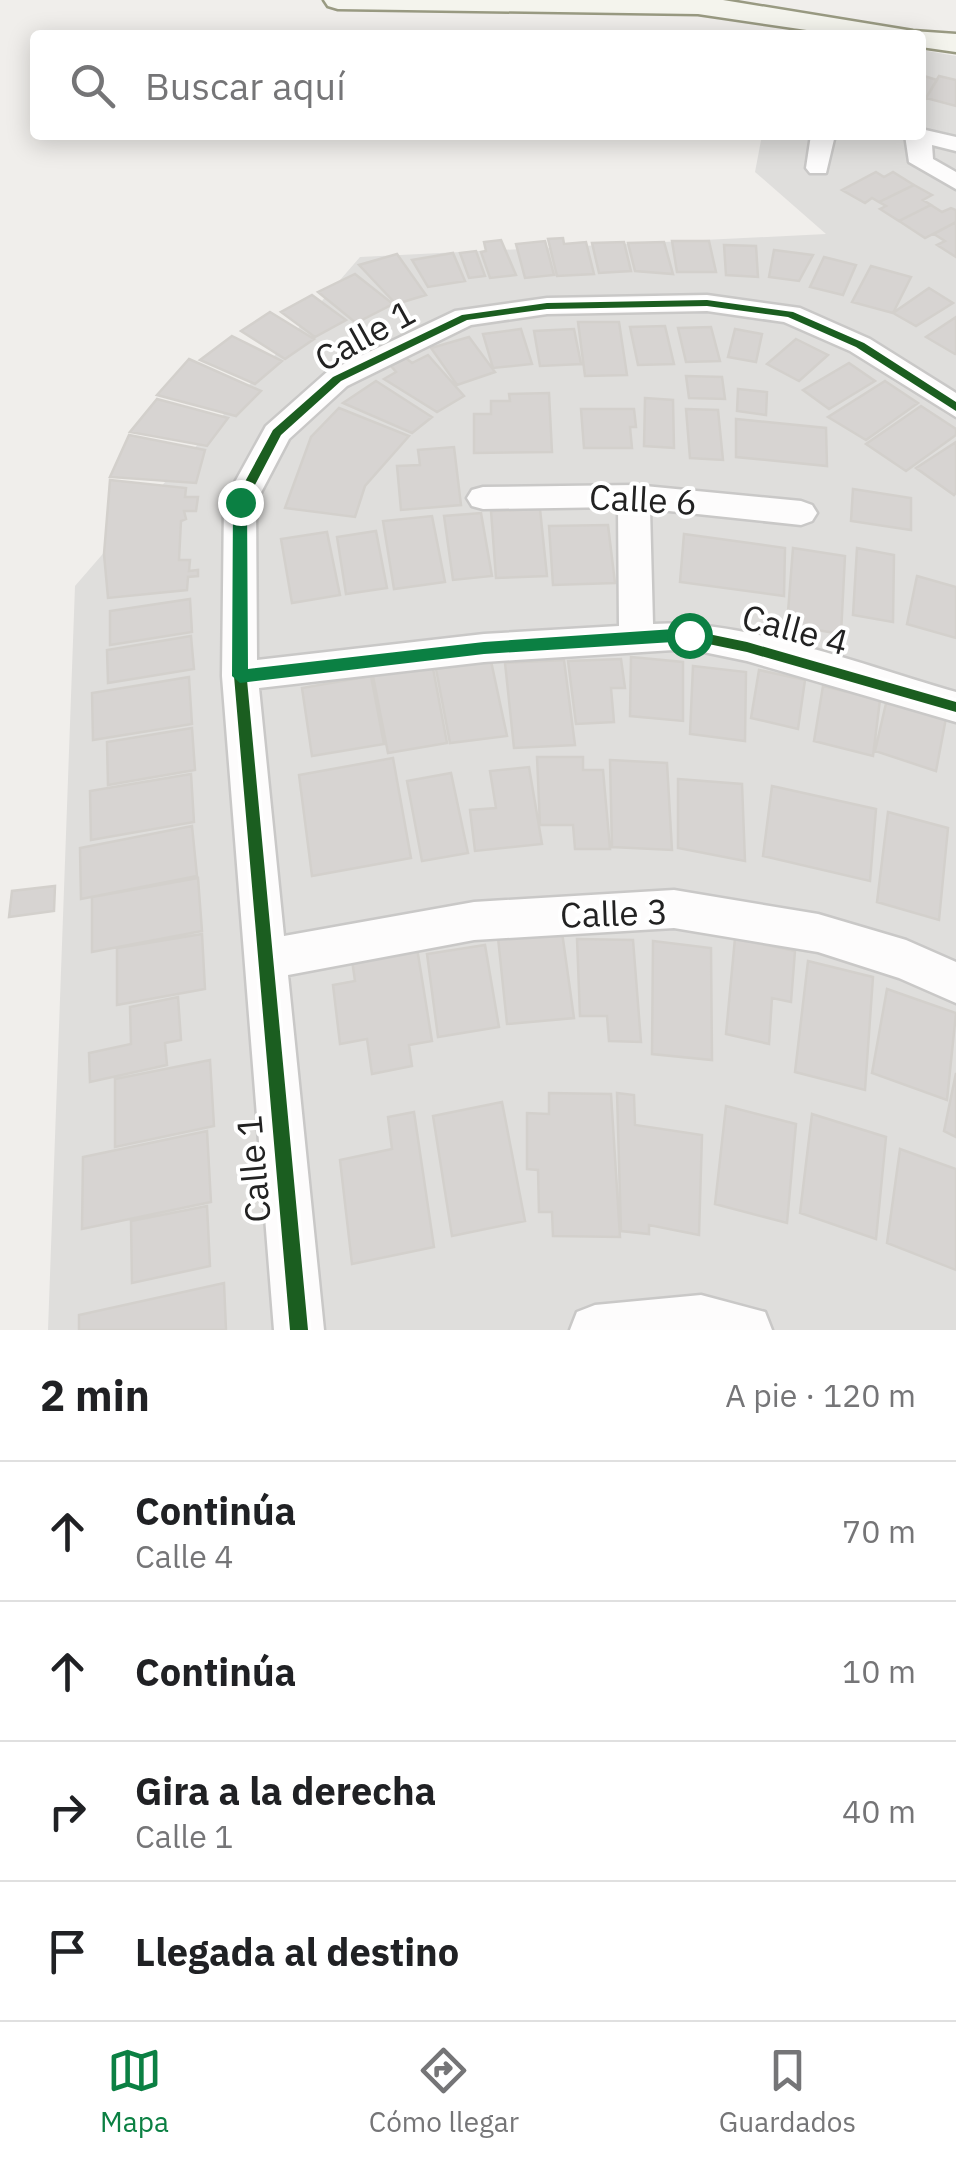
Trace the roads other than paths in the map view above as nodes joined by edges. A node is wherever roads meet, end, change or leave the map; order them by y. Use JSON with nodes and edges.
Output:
{"nodes":[{"id":1,"x":340,"y":0,"type":"edge"},
{"id":2,"x":866,"y":30,"type":"edge"},
{"id":3,"x":926,"y":39,"type":"edge"},
{"id":4,"x":956,"y":42,"type":"edge"},
{"id":5,"x":926,"y":137,"type":"edge"},
{"id":6,"x":822,"y":140,"type":"edge"},
{"id":7,"x":919,"y":140,"type":"edge"},
{"id":8,"x":956,"y":144,"type":"edge"},
{"id":9,"x":818,"y":168,"type":"dead end"},
{"id":10,"x":956,"y":182,"type":"edge"},
{"id":11,"x":956,"y":407,"type":"edge"},
{"id":12,"x":634,"y":496,"type":"junction"},
{"id":13,"x":484,"y":498,"type":"dead end"},
{"id":14,"x":801,"y":513,"type":"dead end"},
{"id":15,"x":636,"y":637,"type":"junction"},
{"id":16,"x":240,"y":676,"type":"junction"},
{"id":17,"x":956,"y":707,"type":"edge"},
{"id":18,"x":265,"y":959,"type":"junction"},
{"id":19,"x":956,"y":983,"type":"edge"},
{"id":20,"x":299,"y":1330,"type":"edge"},
{"id":21,"x":595,"y":1330,"type":"edge"},
{"id":22,"x":748,"y":1330,"type":"edge"}],
"edges":[{"from":1,"to":2,"type":"street"},
{"from":3,"to":4,"type":"street"},
{"from":5,"to":8,"type":"street"},
{"from":6,"to":9,"type":"street"},
{"from":7,"to":10,"type":"street"},
{"from":11,"to":16,"type":"street","name":"Calle 1"},
{"from":12,"to":13,"type":"street","name":"Calle 6"},
{"from":12,"to":14,"type":"street","name":"Calle 6"},
{"from":12,"to":15,"type":"street"},
{"from":15,"to":16,"type":"street","name":"Calle 4"},
{"from":15,"to":17,"type":"street","name":"Calle 4"},
{"from":16,"to":18,"type":"street","name":"Calle 1"},
{"from":18,"to":19,"type":"street","name":"Calle 3"},
{"from":18,"to":20,"type":"street","name":"Calle 1"},
{"from":21,"to":22,"type":"street"}]}
